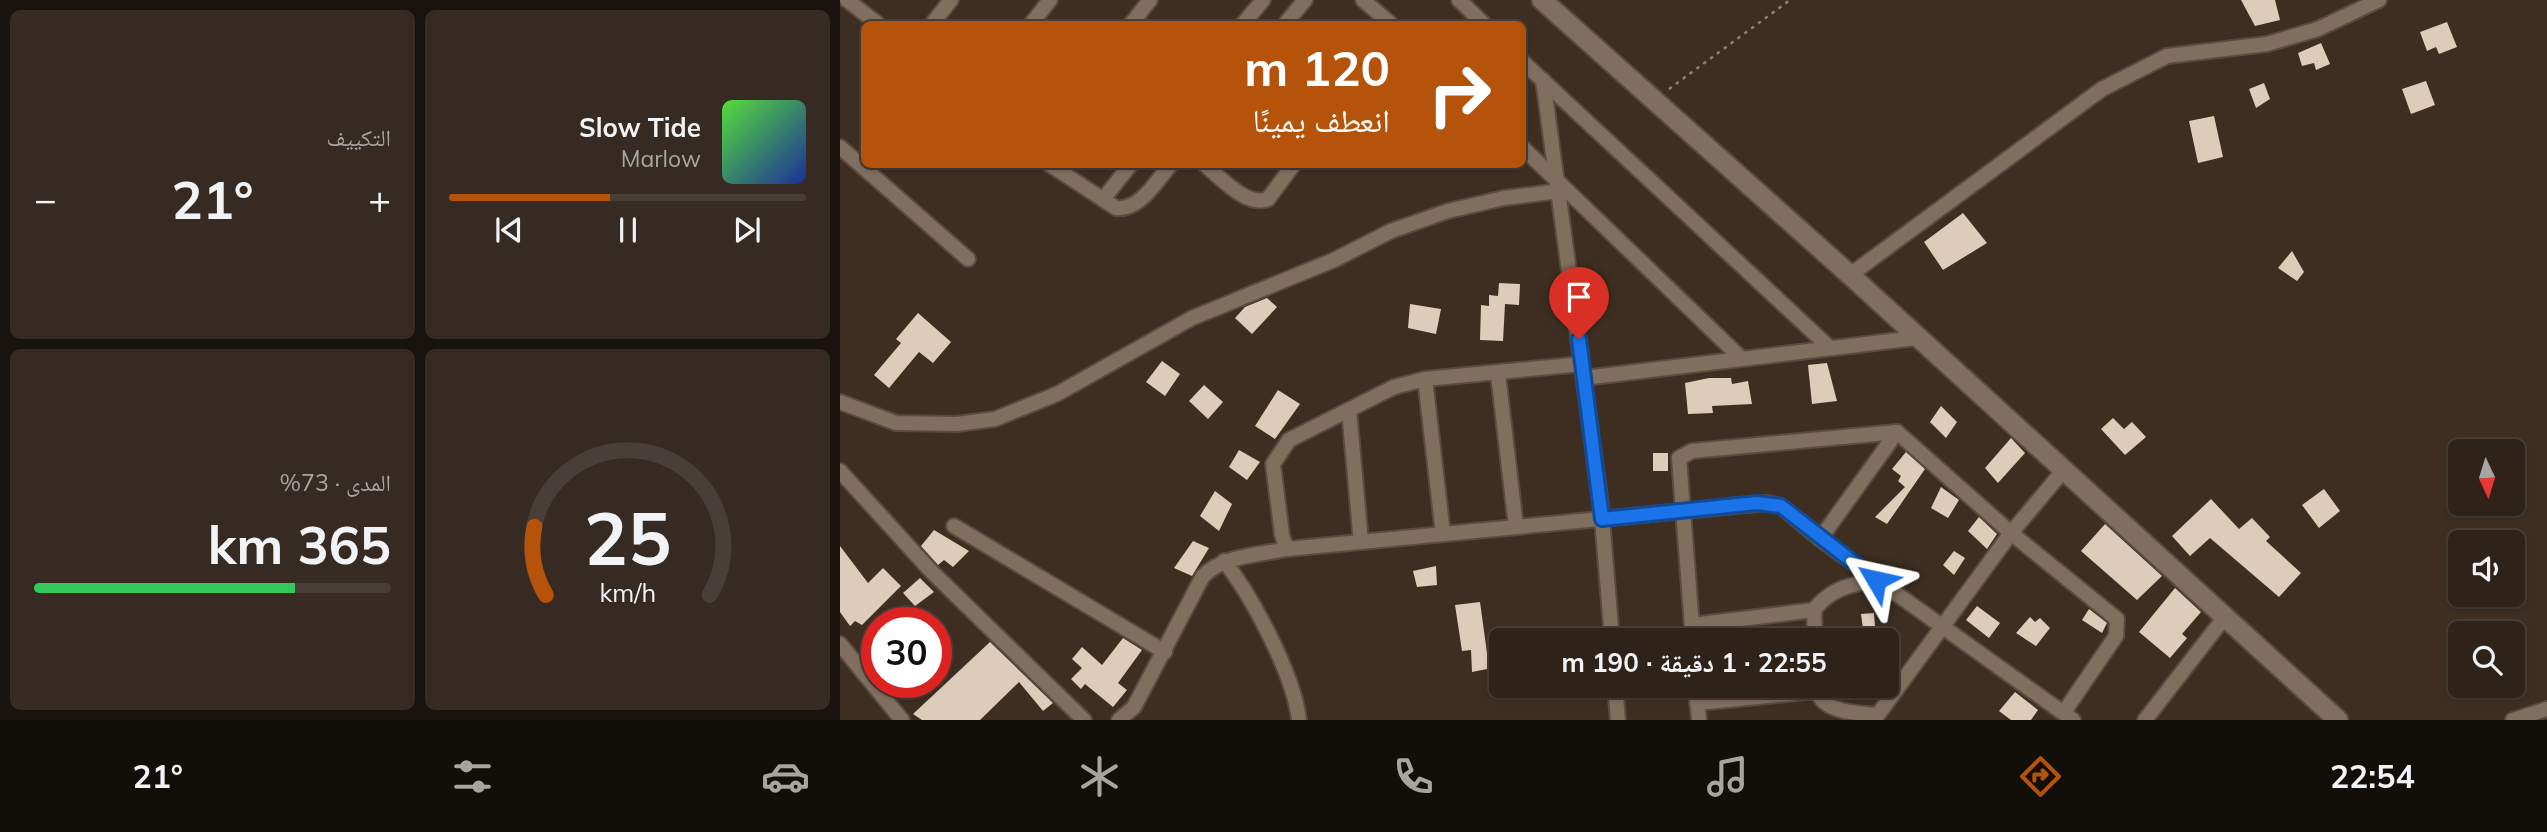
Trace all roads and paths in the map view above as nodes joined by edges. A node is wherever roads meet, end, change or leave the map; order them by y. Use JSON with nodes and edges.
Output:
{"nodes":[{"id":1,"x":951,"y":0,"type":"edge"},
{"id":2,"x":1050,"y":0,"type":"edge"},
{"id":3,"x":1150,"y":0,"type":"edge"},
{"id":4,"x":1263,"y":0,"type":"edge"},
{"id":5,"x":1305,"y":0,"type":"edge"},
{"id":6,"x":1363,"y":0,"type":"edge"},
{"id":7,"x":1458,"y":0,"type":"edge"},
{"id":8,"x":1542,"y":0,"type":"edge"},
{"id":9,"x":1790,"y":0,"type":"edge"},
{"id":10,"x":2379,"y":0,"type":"edge"},
{"id":11,"x":847,"y":4,"type":"edge"},
{"id":12,"x":872,"y":21,"type":"edge"},
{"id":13,"x":934,"y":21,"type":"edge"},
{"id":14,"x":1033,"y":21,"type":"edge"},
{"id":15,"x":1133,"y":21,"type":"edge"},
{"id":16,"x":1246,"y":21,"type":"edge"},
{"id":17,"x":1288,"y":21,"type":"edge"},
{"id":18,"x":1388,"y":21,"type":"edge"},
{"id":19,"x":1481,"y":21,"type":"edge"},
{"id":20,"x":1526,"y":65,"type":"edge"},
{"id":21,"x":1543,"y":80,"type":"junction"},
{"id":22,"x":1654,"y":101,"type":"junction"},
{"id":23,"x":840,"y":147,"type":"edge"},
{"id":24,"x":1526,"y":150,"type":"edge"},
{"id":25,"x":861,"y":165,"type":"edge"},
{"id":26,"x":864,"y":168,"type":"edge"},
{"id":27,"x":1055,"y":168,"type":"edge"},
{"id":28,"x":1128,"y":168,"type":"edge"},
{"id":29,"x":1167,"y":168,"type":"edge"},
{"id":30,"x":1209,"y":168,"type":"edge"},
{"id":31,"x":1291,"y":168,"type":"edge"},
{"id":32,"x":1559,"y":185,"type":"junction"},
{"id":33,"x":1104,"y":198,"type":"junction"},
{"id":34,"x":968,"y":259,"type":"dead end"},
{"id":35,"x":1850,"y":275,"type":"junction"},
{"id":36,"x":1916,"y":338,"type":"junction"},
{"id":37,"x":1830,"y":348,"type":"junction"},
{"id":38,"x":1741,"y":358,"type":"junction"},
{"id":39,"x":1583,"y":371,"type":"junction"},
{"id":40,"x":1498,"y":374,"type":"junction"},
{"id":41,"x":1425,"y":379,"type":"junction"},
{"id":42,"x":840,"y":402,"type":"edge"},
{"id":43,"x":1349,"y":410,"type":"junction"},
{"id":44,"x":1897,"y":432,"type":"junction"},
{"id":45,"x":840,"y":471,"type":"edge"},
{"id":46,"x":2063,"y":471,"type":"junction"},
{"id":47,"x":1684,"y":511,"type":"junction"},
{"id":48,"x":1602,"y":519,"type":"junction"},
{"id":49,"x":954,"y":526,"type":"dead end"},
{"id":50,"x":1516,"y":527,"type":"junction"},
{"id":51,"x":2011,"y":533,"type":"junction"},
{"id":52,"x":1443,"y":534,"type":"junction"},
{"id":53,"x":1820,"y":539,"type":"junction"},
{"id":54,"x":1361,"y":542,"type":"junction"},
{"id":55,"x":1287,"y":549,"type":"junction"},
{"id":56,"x":1224,"y":561,"type":"junction"},
{"id":57,"x":1876,"y":580,"type":"junction"},
{"id":58,"x":1814,"y":610,"type":"junction"},
{"id":59,"x":2224,"y":618,"type":"junction"},
{"id":60,"x":1692,"y":625,"type":"junction"},
{"id":61,"x":1943,"y":627,"type":"junction"},
{"id":62,"x":1611,"y":628,"type":"edge"},
{"id":63,"x":1692,"y":628,"type":"edge"},
{"id":64,"x":1815,"y":628,"type":"edge"},
{"id":65,"x":840,"y":644,"type":"edge"},
{"id":66,"x":1165,"y":652,"type":"junction"},
{"id":67,"x":1616,"y":698,"type":"edge"},
{"id":68,"x":1697,"y":698,"type":"edge"},
{"id":69,"x":1740,"y":698,"type":"edge"},
{"id":70,"x":1821,"y":698,"type":"edge"},
{"id":71,"x":1698,"y":703,"type":"junction"},
{"id":72,"x":2547,"y":709,"type":"edge"},
{"id":73,"x":2069,"y":716,"type":"edge"},
{"id":74,"x":1875,"y":718,"type":"edge"},
{"id":75,"x":2520,"y":719,"type":"edge"},
{"id":76,"x":902,"y":720,"type":"edge"},
{"id":77,"x":1084,"y":720,"type":"edge"},
{"id":78,"x":1119,"y":720,"type":"edge"},
{"id":79,"x":1300,"y":720,"type":"edge"},
{"id":80,"x":1618,"y":720,"type":"edge"},
{"id":81,"x":1699,"y":720,"type":"edge"},
{"id":82,"x":2145,"y":720,"type":"edge"},
{"id":83,"x":2338,"y":720,"type":"edge"}],
"edges":[{"from":1,"to":13,"type":"street"},
{"from":2,"to":14,"type":"street"},
{"from":3,"to":15,"type":"street"},
{"from":4,"to":16,"type":"street"},
{"from":5,"to":17,"type":"street"},
{"from":6,"to":18,"type":"street"},
{"from":7,"to":19,"type":"street"},
{"from":8,"to":22,"type":"main road"},
{"from":9,"to":22,"type":"path"},
{"from":10,"to":35,"type":"street"},
{"from":11,"to":12,"type":"street"},
{"from":20,"to":21,"type":"street"},
{"from":21,"to":32,"type":"street"},
{"from":21,"to":37,"type":"street"},
{"from":22,"to":35,"type":"main road"},
{"from":23,"to":25,"type":"street"},
{"from":24,"to":32,"type":"street"},
{"from":26,"to":34,"type":"street"},
{"from":27,"to":33,"type":"street"},
{"from":28,"to":33,"type":"street"},
{"from":29,"to":33,"type":"street"},
{"from":30,"to":31,"type":"street"},
{"from":32,"to":38,"type":"street"},
{"from":32,"to":39,"type":"street"},
{"from":32,"to":42,"type":"street"},
{"from":35,"to":36,"type":"main road"},
{"from":36,"to":37,"type":"street"},
{"from":36,"to":46,"type":"main road"},
{"from":37,"to":38,"type":"street"},
{"from":38,"to":39,"type":"street"},
{"from":39,"to":40,"type":"street"},
{"from":39,"to":48,"type":"street"},
{"from":40,"to":41,"type":"street"},
{"from":40,"to":50,"type":"street"},
{"from":41,"to":43,"type":"street"},
{"from":41,"to":52,"type":"street"},
{"from":43,"to":54,"type":"street"},
{"from":43,"to":55,"type":"street"},
{"from":44,"to":47,"type":"street"},
{"from":44,"to":51,"type":"street"},
{"from":44,"to":53,"type":"street"},
{"from":45,"to":77,"type":"street"},
{"from":46,"to":51,"type":"street"},
{"from":46,"to":59,"type":"main road"},
{"from":47,"to":48,"type":"street"},
{"from":47,"to":53,"type":"street"},
{"from":47,"to":60,"type":"street"},
{"from":48,"to":50,"type":"street"},
{"from":48,"to":62,"type":"street"},
{"from":49,"to":66,"type":"street"},
{"from":50,"to":52,"type":"street"},
{"from":51,"to":61,"type":"street"},
{"from":51,"to":73,"type":"street"},
{"from":52,"to":54,"type":"street"},
{"from":53,"to":57,"type":"street"},
{"from":54,"to":55,"type":"street"},
{"from":55,"to":56,"type":"street"},
{"from":56,"to":66,"type":"street"},
{"from":56,"to":79,"type":"street"},
{"from":57,"to":58,"type":"street"},
{"from":57,"to":61,"type":"street"},
{"from":58,"to":60,"type":"street"},
{"from":58,"to":64,"type":"street"},
{"from":59,"to":82,"type":"street"},
{"from":59,"to":83,"type":"main road"},
{"from":60,"to":63,"type":"street"},
{"from":61,"to":73,"type":"street"},
{"from":61,"to":74,"type":"street"},
{"from":65,"to":76,"type":"street"},
{"from":66,"to":78,"type":"street"},
{"from":67,"to":80,"type":"street"},
{"from":68,"to":71,"type":"street"},
{"from":69,"to":71,"type":"street"},
{"from":70,"to":74,"type":"street"},
{"from":71,"to":81,"type":"street"},
{"from":72,"to":75,"type":"street"}]}
